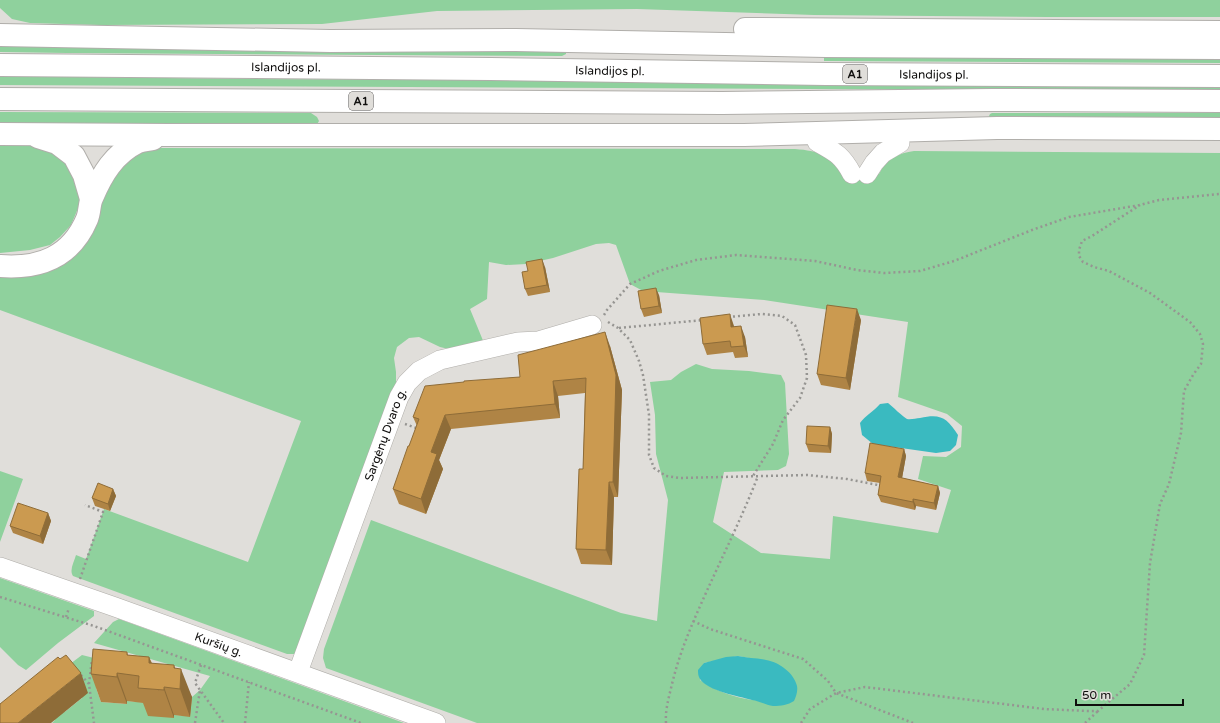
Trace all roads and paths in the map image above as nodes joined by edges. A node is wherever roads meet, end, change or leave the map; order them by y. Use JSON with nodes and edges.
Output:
{"nodes":[{"id":1,"x":0,"y":22,"type":"edge"},
{"id":2,"x":1220,"y":32,"type":"edge"},
{"id":3,"x":0,"y":35,"type":"edge"},
{"id":4,"x":38,"y":35,"type":"junction"},
{"id":5,"x":516,"y":40,"type":"junction"},
{"id":6,"x":826,"y":46,"type":"junction"},
{"id":7,"x":1220,"y":48,"type":"edge"},
{"id":8,"x":0,"y":65,"type":"edge"},
{"id":9,"x":490,"y":69,"type":"junction"},
{"id":10,"x":1220,"y":76,"type":"edge"},
{"id":11,"x":0,"y":99,"type":"edge"},
{"id":12,"x":1220,"y":100,"type":"edge"},
{"id":13,"x":844,"y":102,"type":"junction"},
{"id":14,"x":722,"y":103,"type":"junction"},
{"id":15,"x":815,"y":112,"type":"junction"},
{"id":16,"x":997,"y":128,"type":"junction"},
{"id":17,"x":1220,"y":129,"type":"edge"},
{"id":18,"x":0,"y":134,"type":"edge"},
{"id":19,"x":28,"y":134,"type":"junction"},
{"id":20,"x":168,"y":135,"type":"junction"},
{"id":21,"x":744,"y":135,"type":"junction"},
{"id":22,"x":817,"y":142,"type":"junction"},
{"id":23,"x":900,"y":143,"type":"junction"},
{"id":24,"x":1220,"y":144,"type":"edge"},
{"id":25,"x":1220,"y":194,"type":"edge"},
{"id":26,"x":91,"y":199,"type":"junction"},
{"id":27,"x":1140,"y":205,"type":"junction"},
{"id":28,"x":0,"y":266,"type":"edge"},
{"id":29,"x":724,"y":318,"type":"edge"},
{"id":30,"x":709,"y":319,"type":"edge"},
{"id":31,"x":592,"y":325,"type":"dead end"},
{"id":32,"x":618,"y":328,"type":"junction"},
{"id":33,"x":753,"y":476,"type":"junction"},
{"id":34,"x":758,"y":476,"type":"junction"},
{"id":35,"x":888,"y":487,"type":"edge"},
{"id":36,"x":85,"y":505,"type":"dead end"},
{"id":37,"x":0,"y":567,"type":"edge"},
{"id":38,"x":75,"y":593,"type":"junction"},
{"id":39,"x":0,"y":596,"type":"edge"},
{"id":40,"x":66,"y":617,"type":"junction"},
{"id":41,"x":693,"y":621,"type":"junction"},
{"id":42,"x":93,"y":654,"type":"edge"},
{"id":43,"x":201,"y":665,"type":"junction"},
{"id":44,"x":77,"y":671,"type":"edge"},
{"id":45,"x":298,"y":672,"type":"junction"},
{"id":46,"x":249,"y":682,"type":"junction"},
{"id":47,"x":89,"y":684,"type":"junction"},
{"id":48,"x":200,"y":690,"type":"junction"},
{"id":49,"x":836,"y":693,"type":"junction"},
{"id":50,"x":1098,"y":710,"type":"junction"},
{"id":51,"x":94,"y":723,"type":"edge"},
{"id":52,"x":195,"y":723,"type":"edge"},
{"id":53,"x":224,"y":723,"type":"edge"},
{"id":54,"x":246,"y":723,"type":"edge"},
{"id":55,"x":362,"y":723,"type":"edge"},
{"id":56,"x":436,"y":723,"type":"edge"},
{"id":57,"x":666,"y":723,"type":"edge"},
{"id":58,"x":801,"y":723,"type":"edge"},
{"id":59,"x":913,"y":723,"type":"edge"},
{"id":60,"x":1085,"y":723,"type":"edge"}],
"edges":[{"from":1,"to":4,"type":"highway"},
{"from":2,"to":5,"type":"highway"},
{"from":3,"to":4,"type":"highway"},
{"from":4,"to":5,"type":"highway"},
{"from":5,"to":6,"type":"highway"},
{"from":6,"to":7,"type":"highway"},
{"from":6,"to":9,"type":"highway"},
{"from":8,"to":9,"type":"highway","name":"Islandijos pl.","number":"A1"},
{"from":9,"to":10,"type":"highway","name":"Islandijos pl.","number":"A1"},
{"from":11,"to":14,"type":"highway","number":"A1"},
{"from":12,"to":13,"type":"highway","number":"A1"},
{"from":13,"to":14,"type":"highway","number":"A1"},
{"from":13,"to":15,"type":"highway"},
{"from":14,"to":15,"type":"highway"},
{"from":15,"to":16,"type":"highway"},
{"from":15,"to":21,"type":"highway"},
{"from":16,"to":17,"type":"highway"},
{"from":16,"to":21,"type":"highway"},
{"from":18,"to":19,"type":"highway"},
{"from":19,"to":20,"type":"highway"},
{"from":19,"to":26,"type":"highway"},
{"from":20,"to":21,"type":"highway"},
{"from":20,"to":26,"type":"highway"},
{"from":21,"to":22,"type":"highway"},
{"from":22,"to":23,"type":"highway"},
{"from":22,"to":23,"type":"street"},
{"from":23,"to":24,"type":"highway"},
{"from":25,"to":27,"type":"path"},
{"from":26,"to":28,"type":"highway"},
{"from":27,"to":32,"type":"path"},
{"from":27,"to":50,"type":"path"},
{"from":29,"to":33,"type":"path"},
{"from":30,"to":32,"type":"path"},
{"from":31,"to":45,"type":"street","name":"Sargėnų Dvaro g."},
{"from":32,"to":33,"type":"path"},
{"from":33,"to":34,"type":"path"},
{"from":34,"to":35,"type":"path"},
{"from":34,"to":41,"type":"path"},
{"from":36,"to":38,"type":"path"},
{"from":37,"to":38,"type":"street","name":"Kuršių g."},
{"from":38,"to":40,"type":"path"},
{"from":38,"to":45,"type":"street","name":"Kuršių g."},
{"from":39,"to":40,"type":"path"},
{"from":40,"to":43,"type":"path"},
{"from":41,"to":49,"type":"path"},
{"from":41,"to":57,"type":"path"},
{"from":42,"to":47,"type":"path"},
{"from":43,"to":46,"type":"path"},
{"from":43,"to":48,"type":"path"},
{"from":44,"to":47,"type":"path"},
{"from":45,"to":56,"type":"street","name":"Kuršių g."},
{"from":46,"to":54,"type":"path"},
{"from":46,"to":55,"type":"path"},
{"from":47,"to":51,"type":"path"},
{"from":48,"to":52,"type":"path"},
{"from":48,"to":53,"type":"path"},
{"from":49,"to":50,"type":"path"},
{"from":49,"to":58,"type":"path"},
{"from":49,"to":59,"type":"path"},
{"from":50,"to":60,"type":"path"}]}
